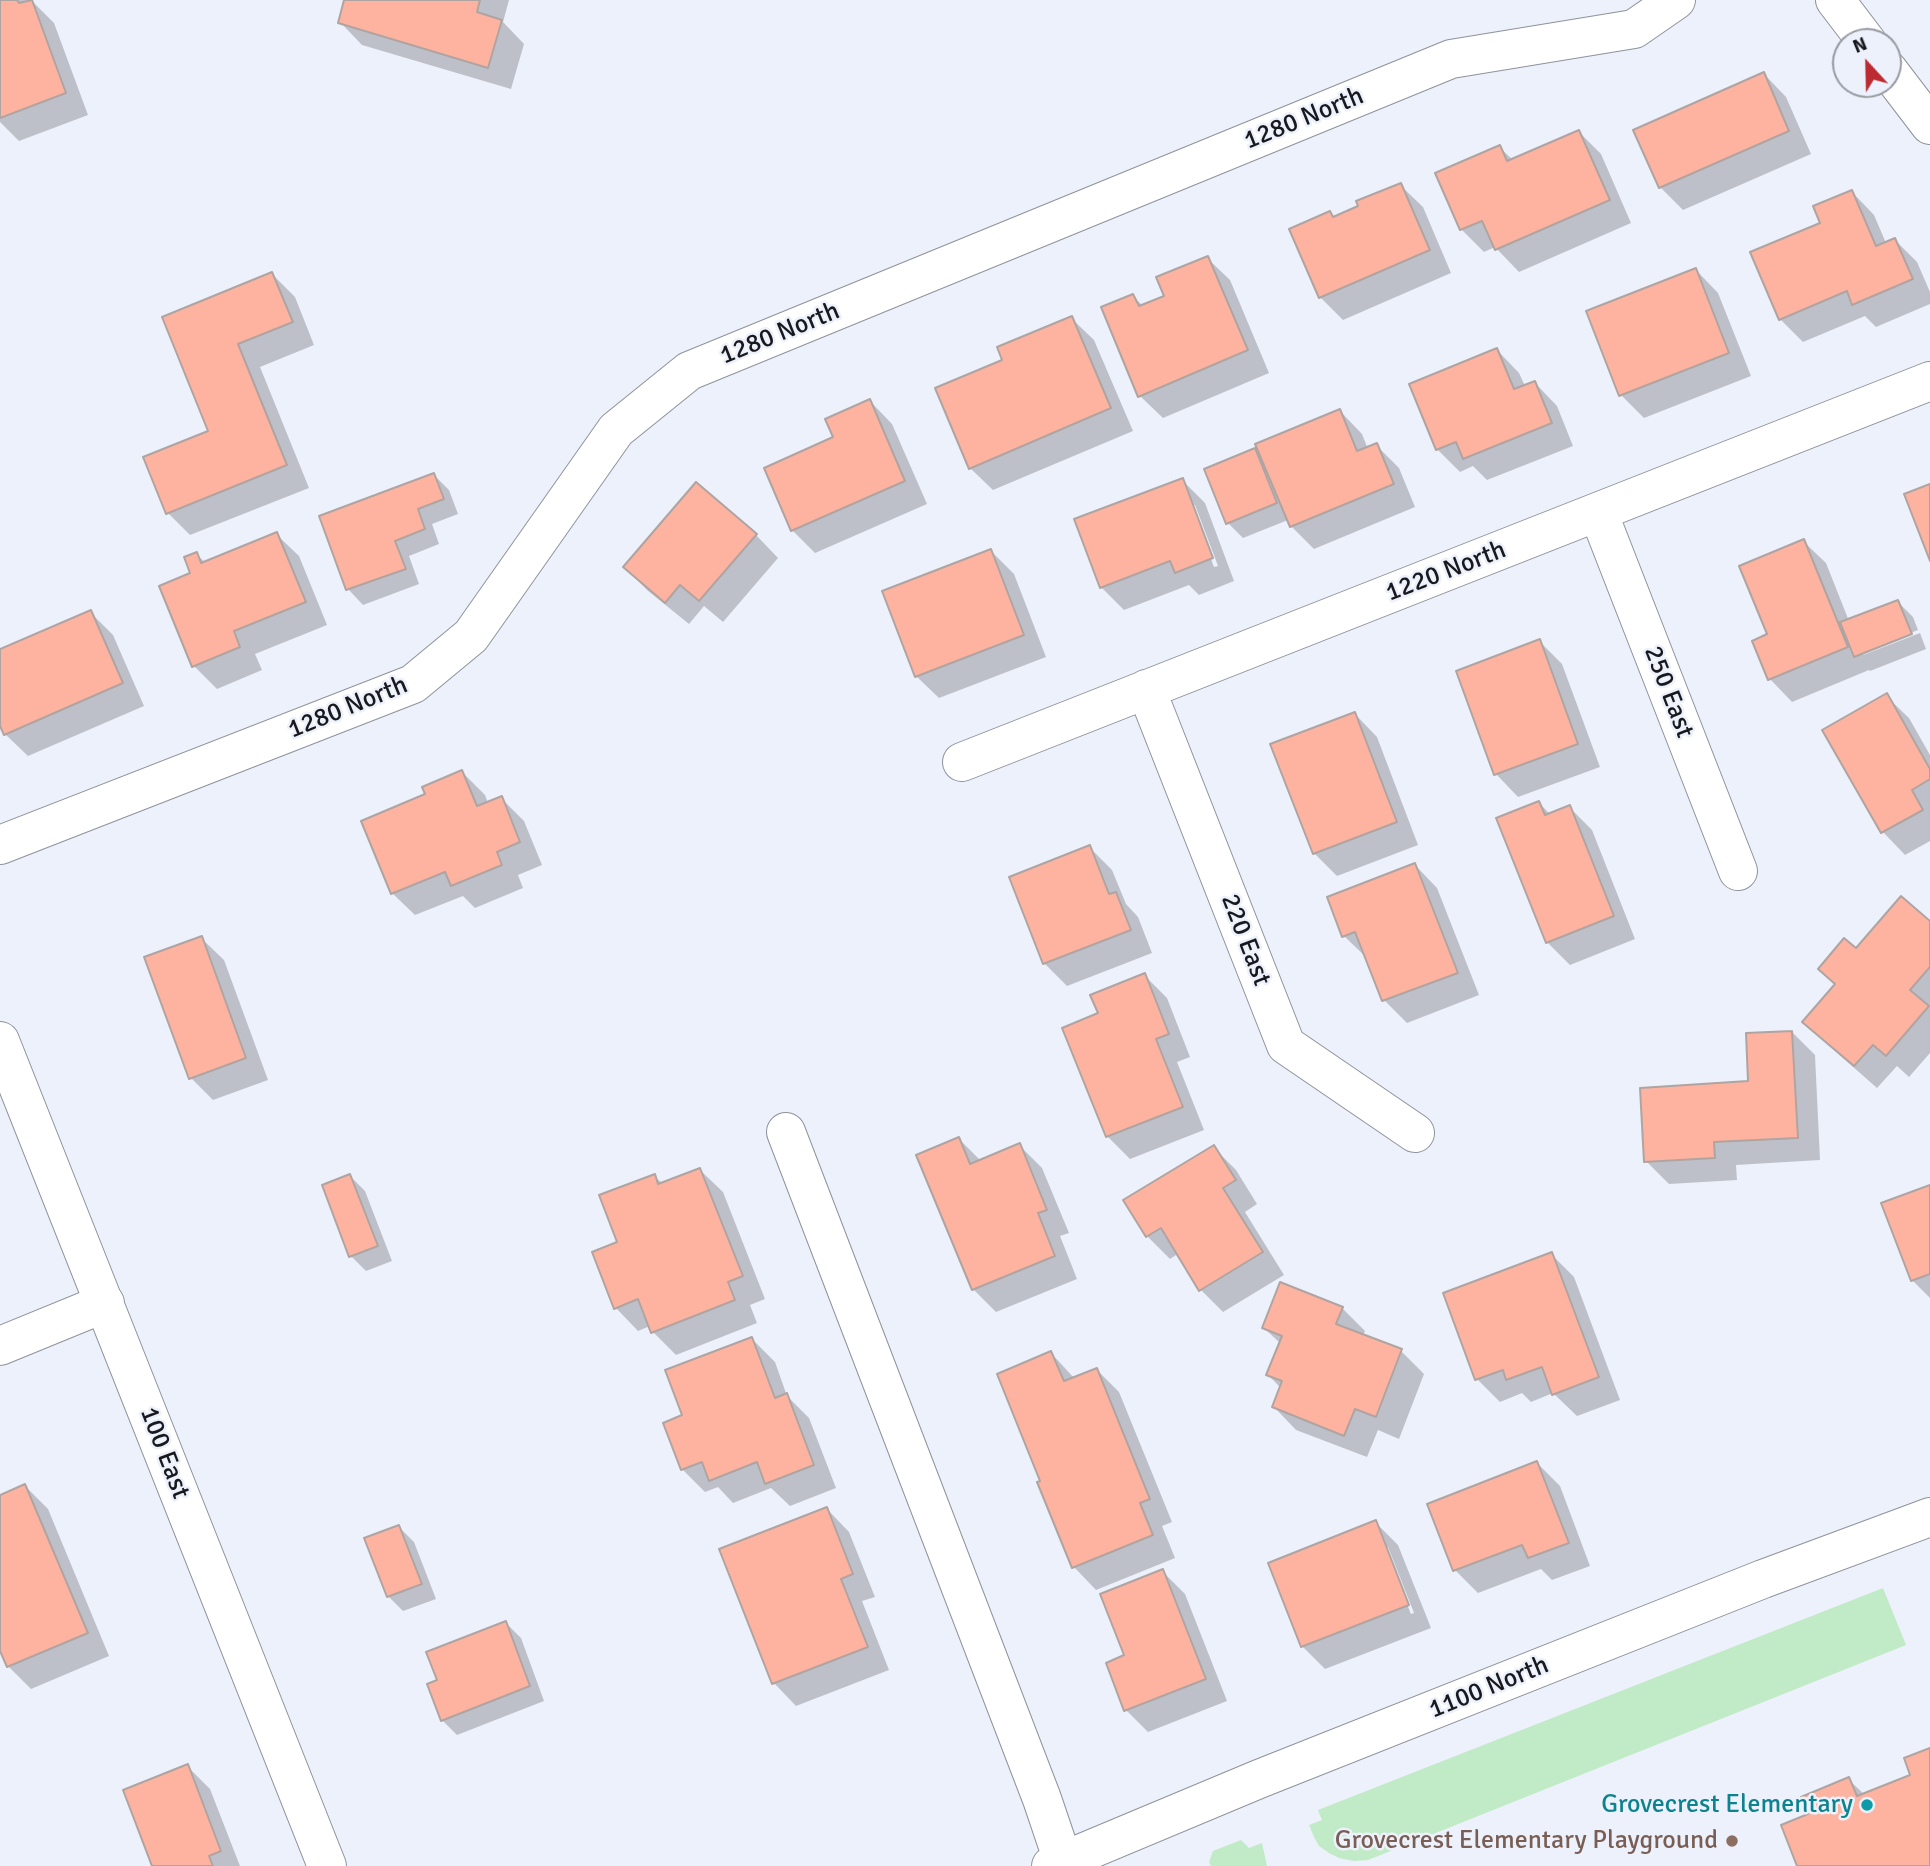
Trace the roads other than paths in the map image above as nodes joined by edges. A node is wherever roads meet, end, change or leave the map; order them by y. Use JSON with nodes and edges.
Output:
{"nodes":[{"id":1,"x":1676,"y":0,"type":"edge"},
{"id":2,"x":1835,"y":0,"type":"edge"},
{"id":3,"x":1856,"y":28,"type":"edge"},
{"id":4,"x":1902,"y":88,"type":"edge"},
{"id":5,"x":1930,"y":125,"type":"edge"},
{"id":6,"x":1930,"y":381,"type":"edge"},
{"id":7,"x":1598,"y":512,"type":"junction"},
{"id":8,"x":1146,"y":689,"type":"junction"},
{"id":9,"x":962,"y":762,"type":"dead end"},
{"id":10,"x":0,"y":845,"type":"edge"},
{"id":11,"x":1738,"y":871,"type":"dead end"},
{"id":12,"x":0,"y":1041,"type":"edge"},
{"id":13,"x":786,"y":1132,"type":"dead end"},
{"id":14,"x":1415,"y":1133,"type":"dead end"},
{"id":15,"x":105,"y":1303,"type":"junction"},
{"id":16,"x":0,"y":1346,"type":"edge"},
{"id":17,"x":1930,"y":1517,"type":"edge"},
{"id":18,"x":1057,"y":1863,"type":"edge"},
{"id":19,"x":327,"y":1866,"type":"edge"}],
"edges":[{"from":1,"to":10,"type":"street","name":"1280 North"},
{"from":2,"to":3,"type":"street"},
{"from":4,"to":5,"type":"street"},
{"from":6,"to":7,"type":"street","name":"1220 North"},
{"from":7,"to":8,"type":"street","name":"1220 North"},
{"from":7,"to":11,"type":"street","name":"250 East"},
{"from":8,"to":9,"type":"street","name":"1220 North"},
{"from":8,"to":14,"type":"street","name":"220 East"},
{"from":12,"to":15,"type":"street","name":"100 East"},
{"from":13,"to":18,"type":"street"},
{"from":15,"to":16,"type":"street"},
{"from":15,"to":19,"type":"street","name":"100 East"},
{"from":17,"to":18,"type":"street","name":"1100 North"}]}
